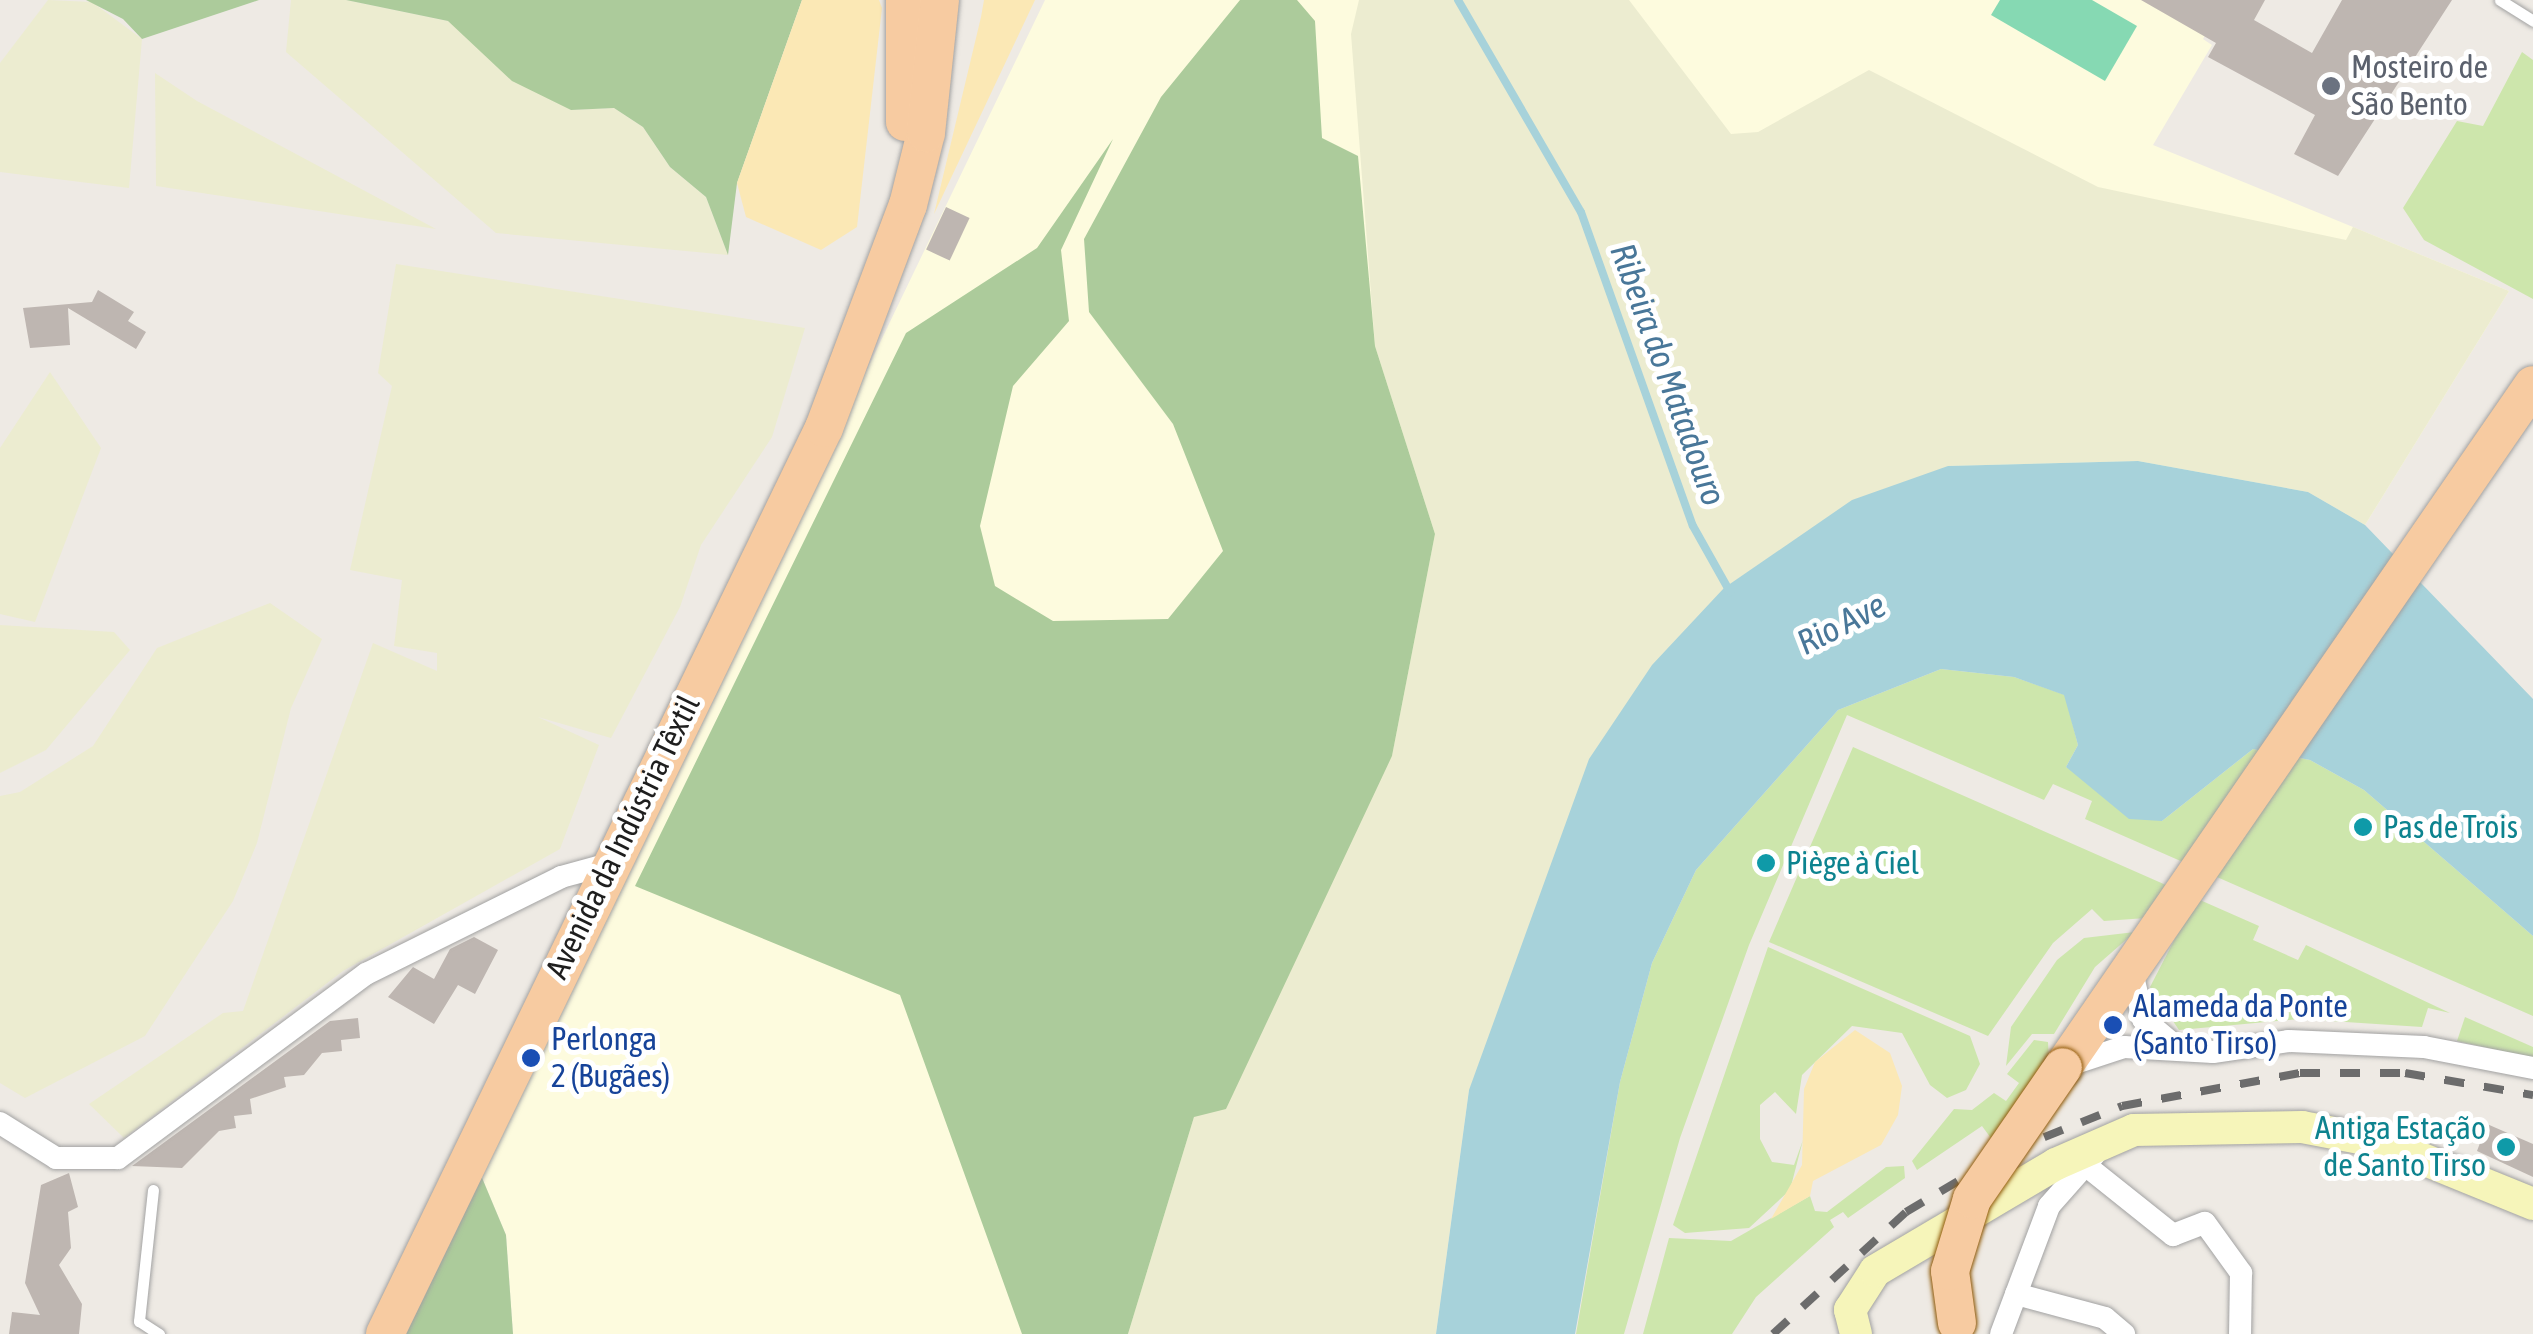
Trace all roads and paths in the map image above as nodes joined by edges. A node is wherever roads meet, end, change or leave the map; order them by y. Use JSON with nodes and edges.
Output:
{"nodes":[{"id":1,"x":905,"y":0,"type":"edge"},
{"id":2,"x":940,"y":0,"type":"edge"},
{"id":3,"x":2500,"y":0,"type":"edge"},
{"id":4,"x":2533,"y":21,"type":"edge"},
{"id":5,"x":859,"y":339,"type":"junction"},
{"id":6,"x":2533,"y":385,"type":"edge"},
{"id":7,"x":609,"y":864,"type":"junction"},
{"id":8,"x":2139,"y":957,"type":"junction"},
{"id":9,"x":2180,"y":1050,"type":"junction"},
{"id":10,"x":2063,"y":1066,"type":"junction"},
{"id":11,"x":2533,"y":1068,"type":"edge"},
{"id":12,"x":0,"y":1123,"type":"edge"},
{"id":13,"x":2113,"y":1139,"type":"junction"},
{"id":14,"x":2084,"y":1164,"type":"junction"},
{"id":15,"x":2038,"y":1174,"type":"junction"},
{"id":16,"x":153,"y":1190,"type":"dead end"},
{"id":17,"x":2533,"y":1204,"type":"edge"},
{"id":18,"x":2049,"y":1206,"type":"junction"},
{"id":19,"x":2016,"y":1294,"type":"junction"},
{"id":20,"x":1975,"y":1331,"type":"edge"},
{"id":21,"x":159,"y":1334,"type":"edge"},
{"id":22,"x":386,"y":1334,"type":"edge"},
{"id":23,"x":1856,"y":1334,"type":"edge"},
{"id":24,"x":2124,"y":1334,"type":"edge"},
{"id":25,"x":2240,"y":1334,"type":"edge"}],
"edges":[{"from":1,"to":5,"type":"main road"},
{"from":2,"to":5,"type":"main road"},
{"from":3,"to":4,"type":"lane"},
{"from":5,"to":7,"type":"main road","name":"Avenida da Indústria Têxtil"},
{"from":6,"to":8,"type":"main road"},
{"from":7,"to":12,"type":"street"},
{"from":7,"to":22,"type":"main road","name":"Avenida da Indústria Têxtil"},
{"from":8,"to":9,"type":"street"},
{"from":8,"to":10,"type":"main road"},
{"from":9,"to":10,"type":"street"},
{"from":9,"to":11,"type":"street"},
{"from":10,"to":20,"type":"main road","bridge":true},
{"from":13,"to":14,"type":"street"},
{"from":13,"to":15,"type":"street"},
{"from":13,"to":17,"type":"street"},
{"from":14,"to":18,"type":"street"},
{"from":14,"to":25,"type":"street"},
{"from":15,"to":18,"type":"street"},
{"from":15,"to":23,"type":"street"},
{"from":16,"to":21,"type":"lane"},
{"from":18,"to":19,"type":"street"},
{"from":19,"to":20,"type":"street"},
{"from":19,"to":24,"type":"street"}]}
